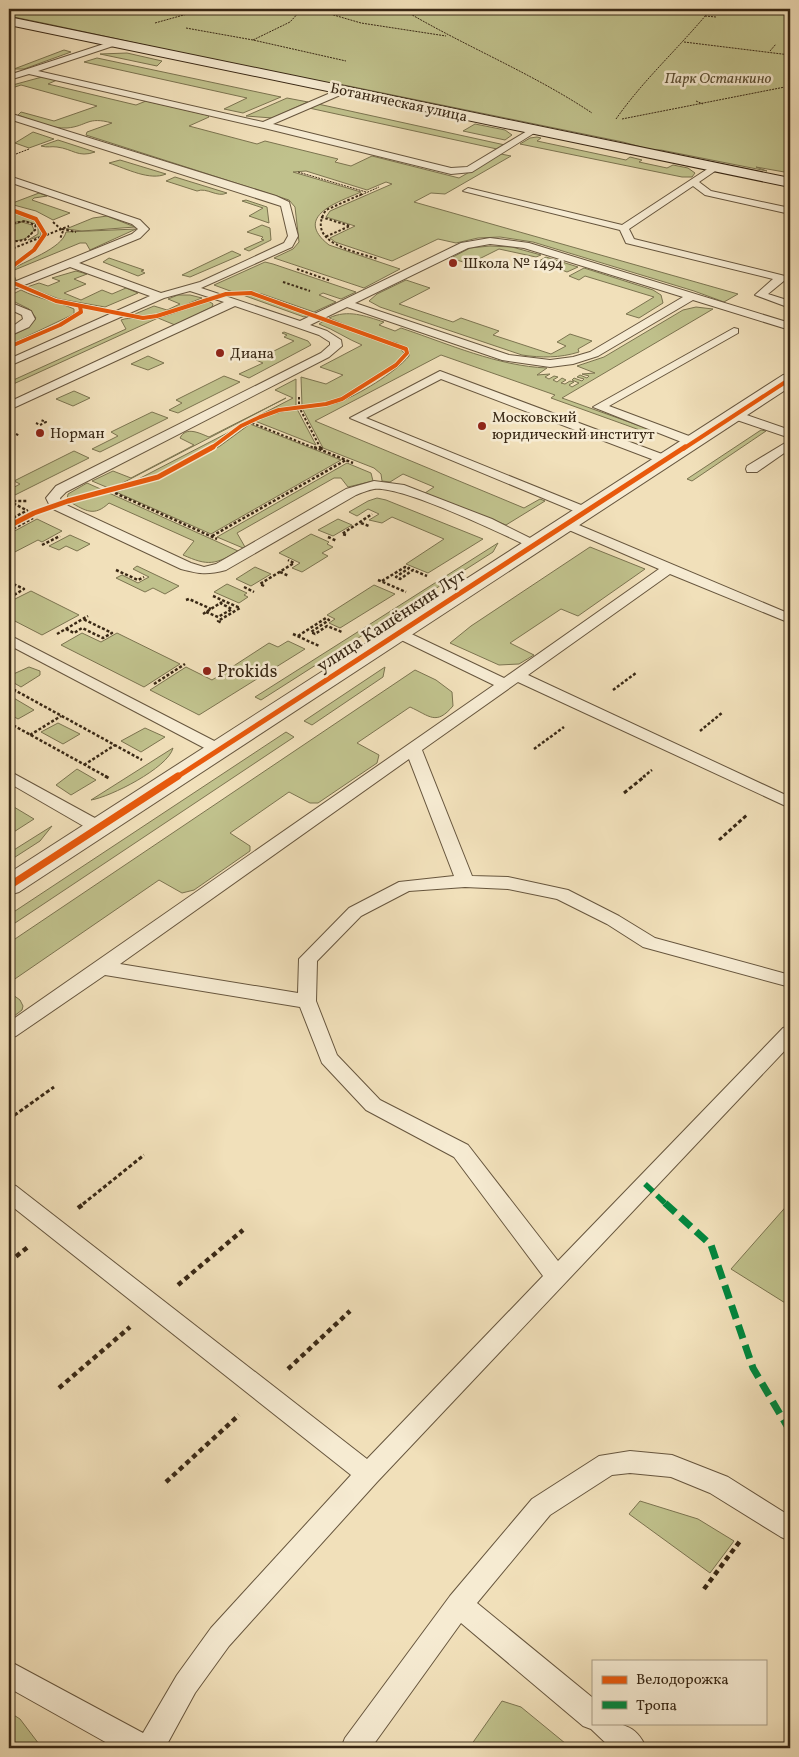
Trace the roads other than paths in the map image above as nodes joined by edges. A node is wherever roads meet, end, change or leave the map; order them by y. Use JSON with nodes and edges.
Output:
{"nodes":[{"id":1,"x":9,"y":21,"type":"edge"},
{"id":2,"x":114,"y":43,"type":"junction"},
{"id":3,"x":9,"y":70,"type":"edge"},
{"id":4,"x":29,"y":73,"type":"junction"},
{"id":5,"x":9,"y":78,"type":"edge"},
{"id":6,"x":342,"y":90,"type":"junction"},
{"id":7,"x":9,"y":116,"type":"edge"},
{"id":8,"x":264,"y":125,"type":"junction"},
{"id":9,"x":535,"y":130,"type":"junction"},
{"id":10,"x":715,"y":167,"type":"junction"},
{"id":11,"x":9,"y":179,"type":"edge"},
{"id":12,"x":693,"y":182,"type":"junction"},
{"id":13,"x":790,"y":183,"type":"edge"},
{"id":14,"x":468,"y":191,"type":"dead end"},
{"id":15,"x":790,"y":211,"type":"edge"},
{"id":16,"x":624,"y":228,"type":"junction"},
{"id":17,"x":69,"y":263,"type":"junction"},
{"id":18,"x":790,"y":271,"type":"edge"},
{"id":19,"x":781,"y":278,"type":"junction"},
{"id":20,"x":9,"y":288,"type":"edge"},
{"id":21,"x":190,"y":288,"type":"junction"},
{"id":22,"x":160,"y":296,"type":"junction"},
{"id":23,"x":691,"y":297,"type":"junction"},
{"id":24,"x":234,"y":302,"type":"junction"},
{"id":25,"x":346,"y":303,"type":"junction"},
{"id":26,"x":9,"y":304,"type":"edge"},
{"id":27,"x":790,"y":305,"type":"edge"},
{"id":28,"x":301,"y":325,"type":"junction"},
{"id":29,"x":790,"y":327,"type":"edge"},
{"id":30,"x":734,"y":331,"type":"dead end"},
{"id":31,"x":9,"y":333,"type":"edge"},
{"id":32,"x":9,"y":363,"type":"edge"},
{"id":33,"x":790,"y":379,"type":"edge"},
{"id":34,"x":9,"y":406,"type":"edge"},
{"id":35,"x":735,"y":415,"type":"junction"},
{"id":36,"x":790,"y":434,"type":"edge"},
{"id":37,"x":693,"y":442,"type":"junction"},
{"id":38,"x":790,"y":444,"type":"edge"},
{"id":39,"x":666,"y":460,"type":"junction"},
{"id":40,"x":752,"y":469,"type":"dead end"},
{"id":41,"x":576,"y":518,"type":"junction"},
{"id":42,"x":535,"y":544,"type":"junction"},
{"id":43,"x":669,"y":568,"type":"junction"},
{"id":44,"x":790,"y":619,"type":"edge"},
{"id":45,"x":398,"y":633,"type":"junction"},
{"id":46,"x":9,"y":639,"type":"edge"},
{"id":47,"x":511,"y":679,"type":"junction"},
{"id":48,"x":218,"y":749,"type":"junction"},
{"id":49,"x":413,"y":749,"type":"junction"},
{"id":50,"x":9,"y":776,"type":"edge"},
{"id":51,"x":790,"y":803,"type":"edge"},
{"id":52,"x":98,"y":827,"type":"junction"},
{"id":53,"x":465,"y":881,"type":"junction"},
{"id":54,"x":9,"y":886,"type":"edge"},
{"id":55,"x":102,"y":968,"type":"junction"},
{"id":56,"x":790,"y":981,"type":"edge"},
{"id":57,"x":307,"y":1001,"type":"junction"},
{"id":58,"x":9,"y":1031,"type":"edge"},
{"id":59,"x":790,"y":1033,"type":"edge"},
{"id":60,"x":9,"y":1192,"type":"edge"},
{"id":61,"x":556,"y":1276,"type":"junction"},
{"id":62,"x":368,"y":1474,"type":"junction"},
{"id":63,"x":790,"y":1527,"type":"edge"},
{"id":64,"x":459,"y":1605,"type":"junction"},
{"id":65,"x":9,"y":1674,"type":"edge"},
{"id":66,"x":592,"y":1715,"type":"edge"},
{"id":67,"x":603,"y":1724,"type":"edge"},
{"id":68,"x":143,"y":1748,"type":"edge"},
{"id":69,"x":150,"y":1748,"type":"edge"},
{"id":70,"x":354,"y":1748,"type":"edge"},
{"id":71,"x":632,"y":1748,"type":"edge"}],
"edges":[{"from":1,"to":2,"type":"main road","name":"Ботаническая улица"},
{"from":2,"to":4,"type":"lane"},
{"from":2,"to":6,"type":"main road","name":"Ботаническая улица"},
{"from":3,"to":4,"type":"lane"},
{"from":4,"to":5,"type":"lane"},
{"from":4,"to":8,"type":"lane"},
{"from":6,"to":8,"type":"lane"},
{"from":6,"to":9,"type":"main road","name":"Ботаническая улица"},
{"from":7,"to":21,"type":"lane"},
{"from":8,"to":9,"type":"lane"},
{"from":9,"to":10,"type":"main road","name":"Ботаническая улица"},
{"from":10,"to":12,"type":"lane"},
{"from":10,"to":13,"type":"main road","name":"Ботаническая улица"},
{"from":11,"to":17,"type":"lane"},
{"from":12,"to":15,"type":"lane"},
{"from":12,"to":16,"type":"lane"},
{"from":14,"to":16,"type":"lane"},
{"from":16,"to":19,"type":"lane"},
{"from":17,"to":20,"type":"lane"},
{"from":17,"to":22,"type":"lane"},
{"from":18,"to":19,"type":"lane"},
{"from":19,"to":27,"type":"lane"},
{"from":21,"to":22,"type":"lane"},
{"from":21,"to":24,"type":"lane"},
{"from":22,"to":32,"type":"lane"},
{"from":23,"to":25,"type":"lane"},
{"from":23,"to":25,"type":"lane"},
{"from":23,"to":29,"type":"lane"},
{"from":24,"to":28,"type":"lane"},
{"from":24,"to":34,"type":"lane"},
{"from":25,"to":28,"type":"lane"},
{"from":26,"to":31,"type":"lane"},
{"from":28,"to":42,"type":"lane"},
{"from":30,"to":37,"type":"lane"},
{"from":33,"to":35,"type":"main road","name":"улица Кашёнкин Луг"},
{"from":35,"to":36,"type":"lane"},
{"from":35,"to":37,"type":"main road","name":"улица Кашёнкин Луг"},
{"from":37,"to":39,"type":"main road","name":"улица Кашёнкин Луг"},
{"from":38,"to":40,"type":"lane"},
{"from":39,"to":41,"type":"main road","name":"улица Кашёнкин Луг"},
{"from":39,"to":41,"type":"lane"},
{"from":41,"to":42,"type":"main road","name":"улица Кашёнкин Луг"},
{"from":41,"to":43,"type":"lane"},
{"from":42,"to":45,"type":"main road","name":"улица Кашёнкин Луг"},
{"from":43,"to":44,"type":"lane"},
{"from":43,"to":47,"type":"lane"},
{"from":45,"to":47,"type":"lane"},
{"from":45,"to":48,"type":"main road","name":"улица Кашёнкин Луг"},
{"from":46,"to":48,"type":"lane"},
{"from":47,"to":49,"type":"lane"},
{"from":47,"to":51,"type":"lane"},
{"from":48,"to":52,"type":"main road","name":"улица Кашёнкин Луг"},
{"from":49,"to":53,"type":"lane"},
{"from":49,"to":55,"type":"lane"},
{"from":50,"to":52,"type":"lane"},
{"from":52,"to":54,"type":"main road","name":"улица Кашёнкин Луг"},
{"from":53,"to":56,"type":"lane"},
{"from":53,"to":57,"type":"lane"},
{"from":55,"to":57,"type":"lane"},
{"from":55,"to":58,"type":"lane"},
{"from":57,"to":61,"type":"lane"},
{"from":59,"to":61,"type":"lane"},
{"from":60,"to":62,"type":"lane"},
{"from":61,"to":62,"type":"lane"},
{"from":62,"to":69,"type":"lane"},
{"from":63,"to":64,"type":"lane"},
{"from":64,"to":66,"type":"lane"},
{"from":64,"to":70,"type":"lane"},
{"from":65,"to":68,"type":"lane"},
{"from":67,"to":71,"type":"lane"}]}
